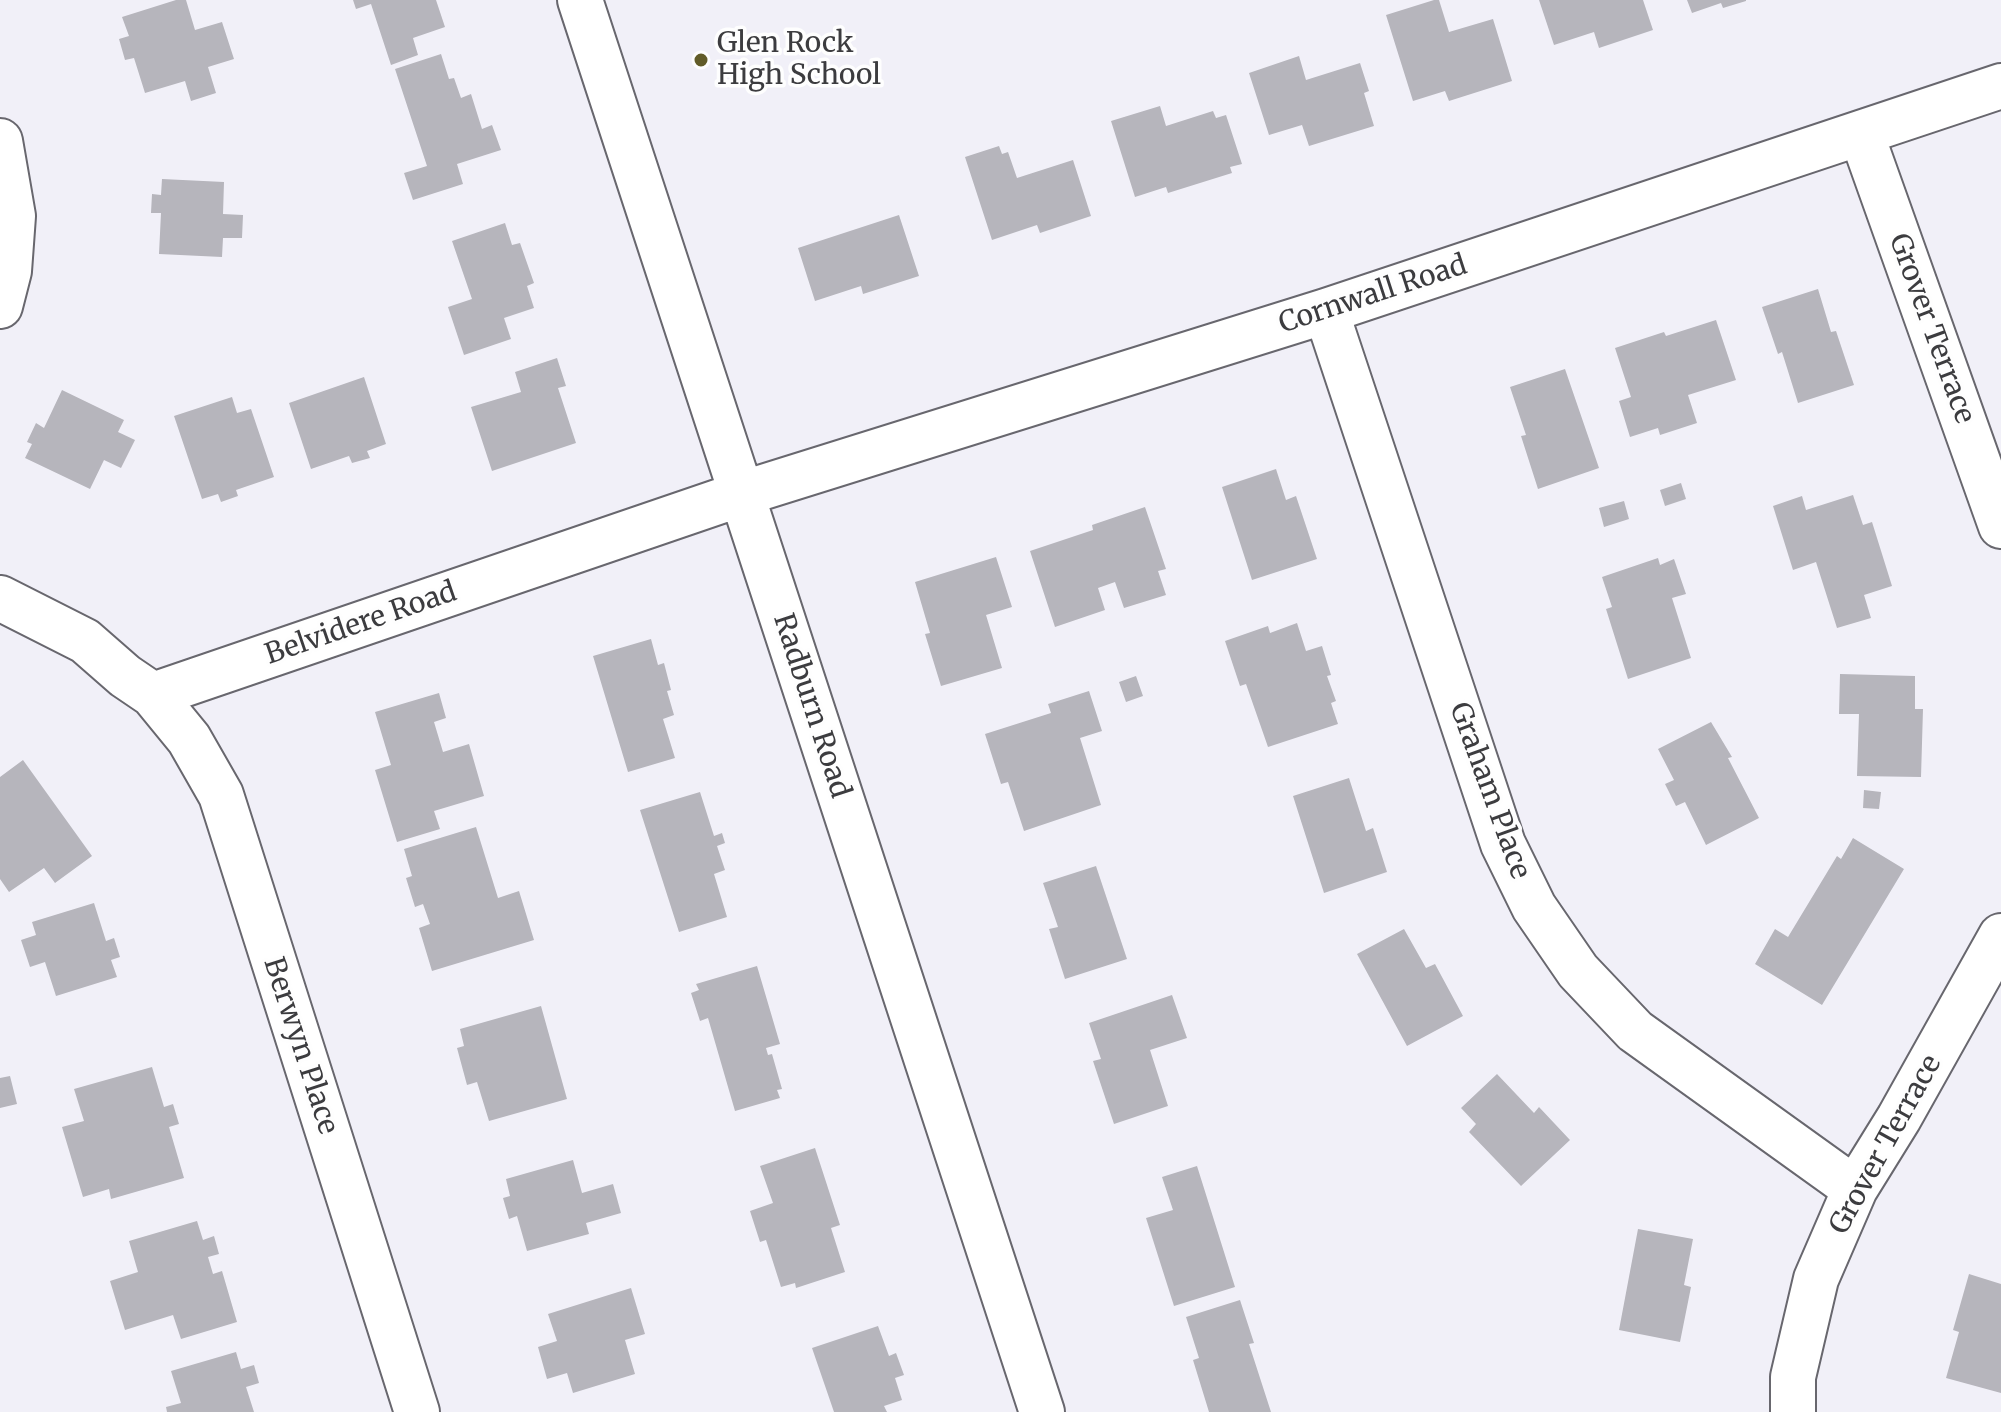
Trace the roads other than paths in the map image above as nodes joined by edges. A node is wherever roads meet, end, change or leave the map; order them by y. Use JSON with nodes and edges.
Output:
{"nodes":[{"id":1,"x":580,"y":0,"type":"edge"},
{"id":2,"x":2001,"y":86,"type":"edge"},
{"id":3,"x":1861,"y":133,"type":"junction"},
{"id":4,"x":0,"y":141,"type":"edge"},
{"id":5,"x":0,"y":306,"type":"edge"},
{"id":6,"x":1326,"y":311,"type":"junction"},
{"id":7,"x":741,"y":494,"type":"junction"},
{"id":8,"x":2001,"y":526,"type":"edge"},
{"id":9,"x":0,"y":598,"type":"edge"},
{"id":10,"x":153,"y":695,"type":"junction"},
{"id":11,"x":2001,"y":936,"type":"edge"},
{"id":12,"x":1986,"y":998,"type":"edge"},
{"id":13,"x":1855,"y":1189,"type":"junction"},
{"id":14,"x":417,"y":1412,"type":"edge"},
{"id":15,"x":1042,"y":1412,"type":"edge"},
{"id":16,"x":1793,"y":1412,"type":"edge"}],
"edges":[{"from":1,"to":7,"type":"street","name":"Radburn Road"},
{"from":2,"to":3,"type":"street","name":"Cornwall Road"},
{"from":3,"to":6,"type":"street","name":"Cornwall Road"},
{"from":3,"to":8,"type":"street","name":"Grover Terrace"},
{"from":4,"to":5,"type":"street"},
{"from":6,"to":7,"type":"street","name":"Cornwall Road"},
{"from":6,"to":13,"type":"street","name":"Graham Place"},
{"from":7,"to":10,"type":"street","name":"Belvidere Road"},
{"from":7,"to":15,"type":"street","name":"Radburn Road"},
{"from":9,"to":10,"type":"street"},
{"from":10,"to":14,"type":"street","name":"Berwyn Place"},
{"from":11,"to":12,"type":"street","name":"Grover Terrace"},
{"from":12,"to":13,"type":"street","name":"Grover Terrace"},
{"from":13,"to":16,"type":"street","name":"Grover Terrace"}]}
